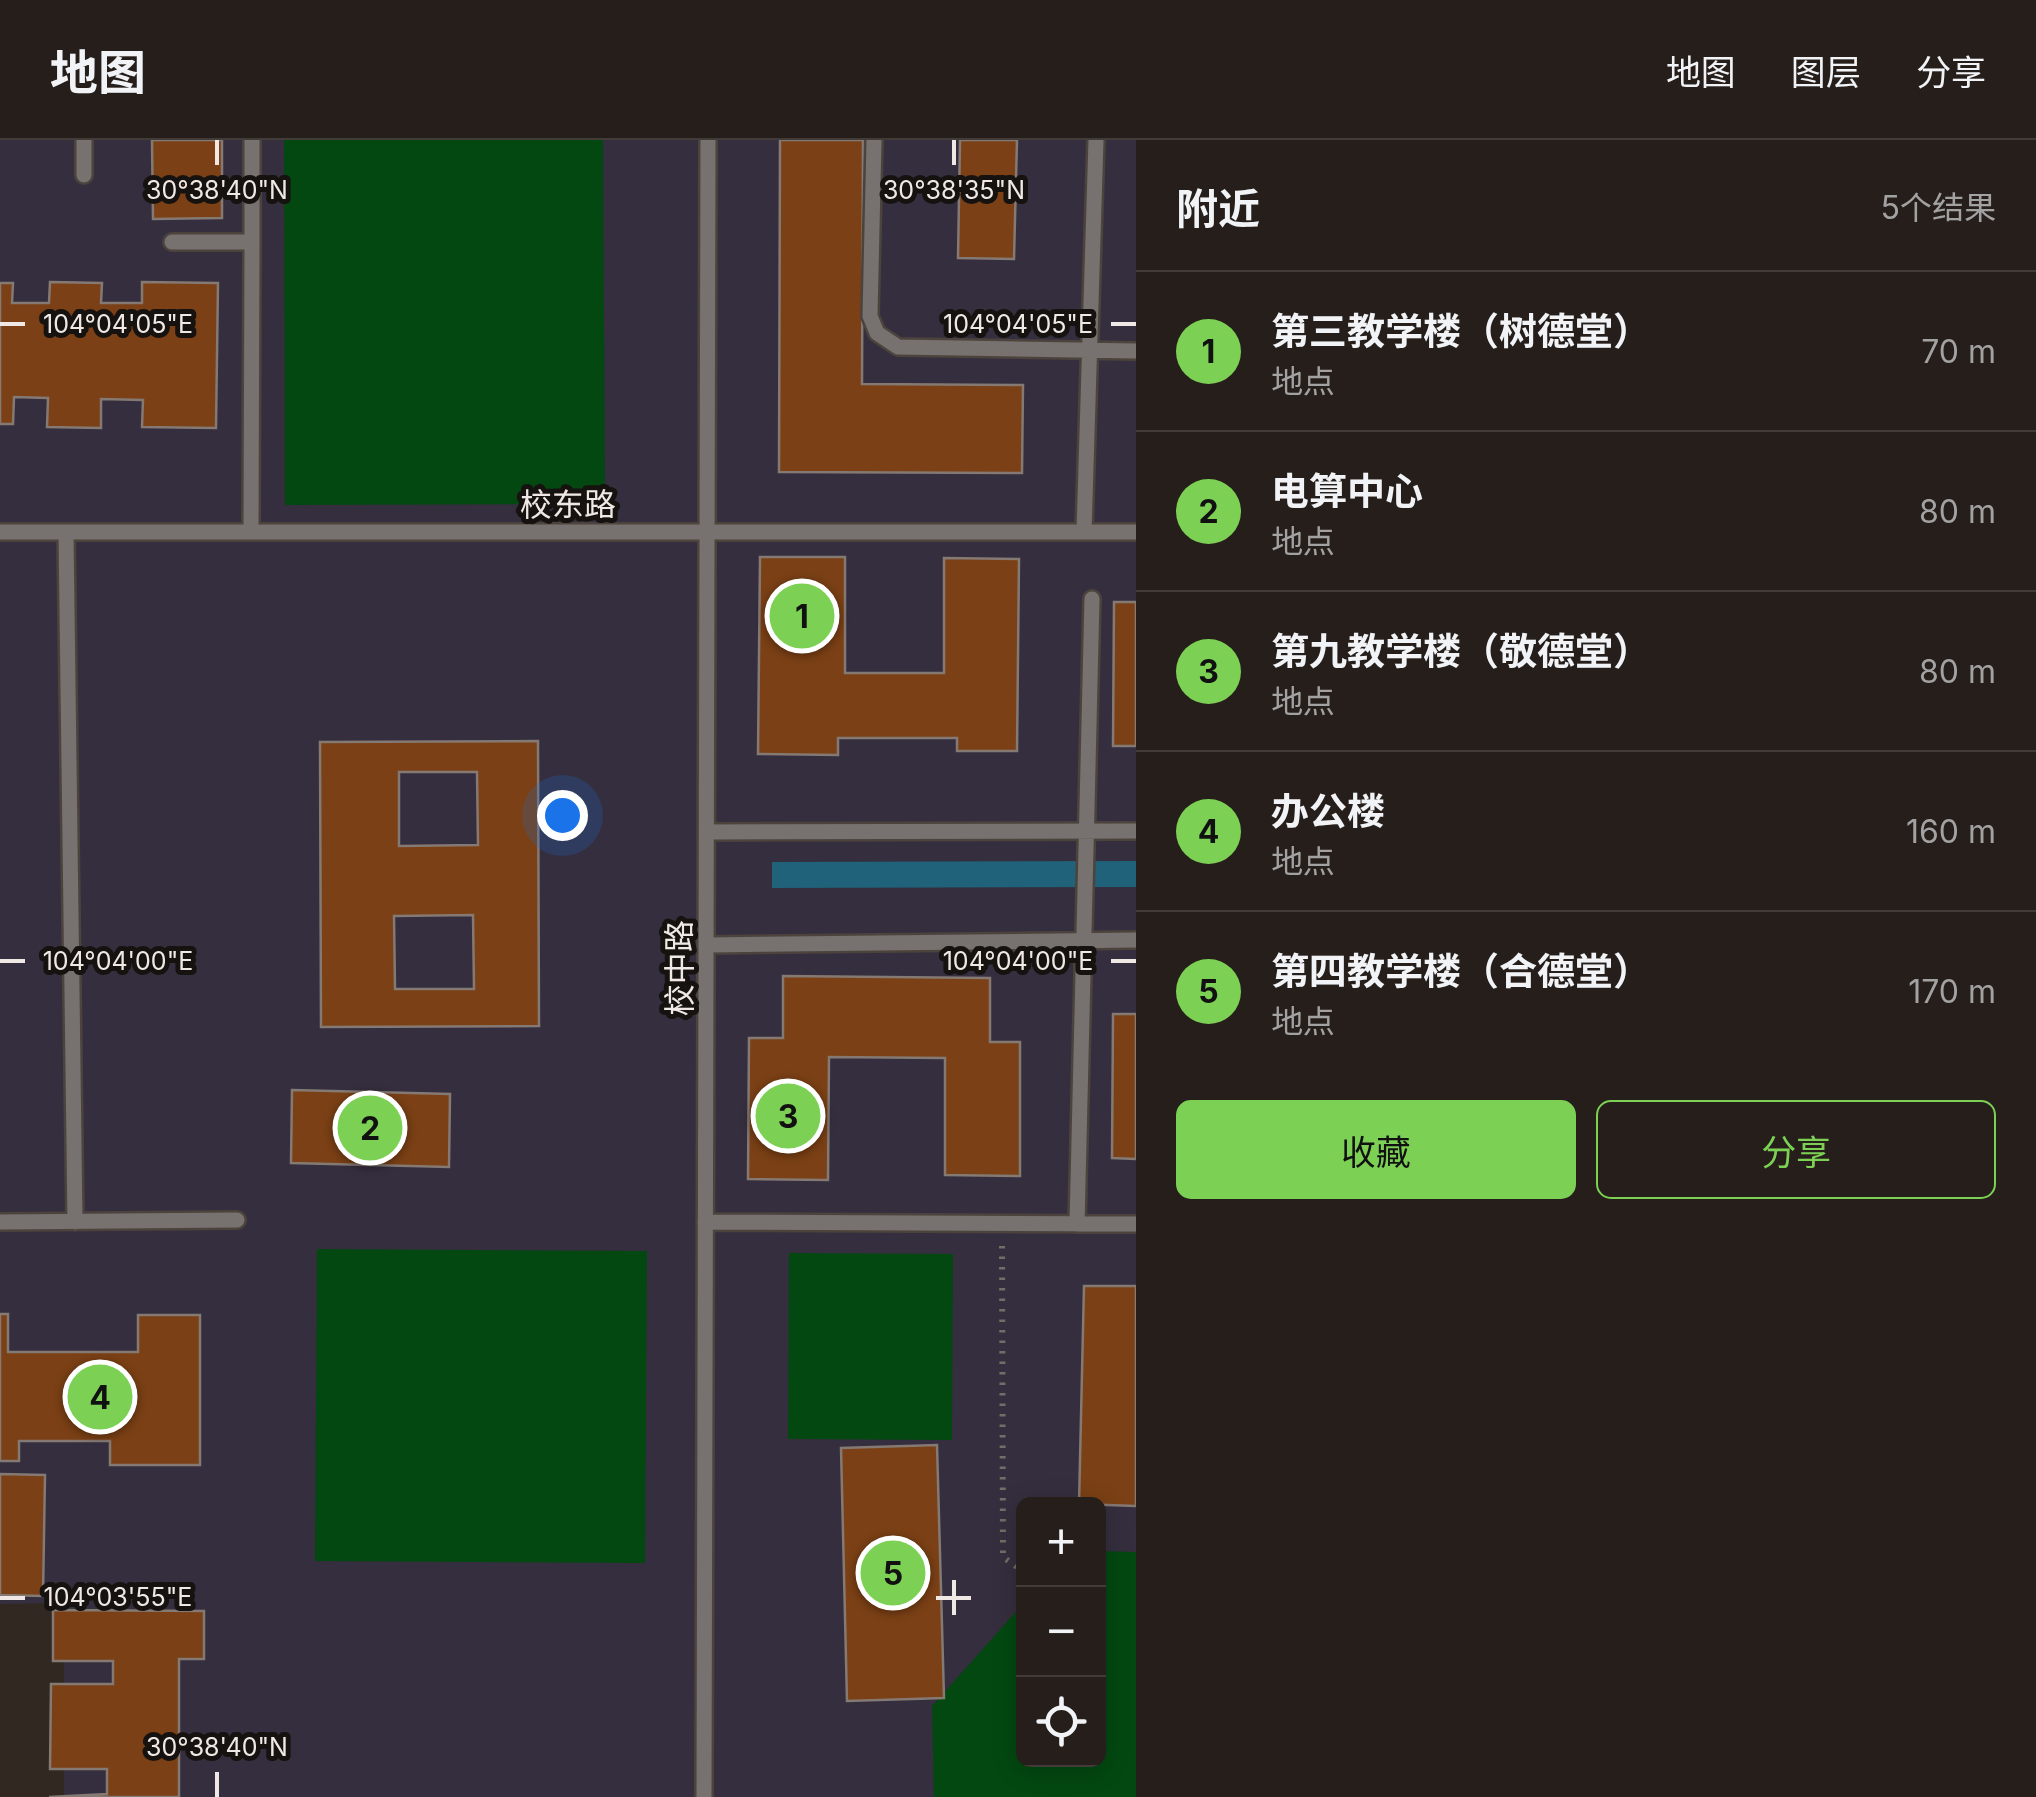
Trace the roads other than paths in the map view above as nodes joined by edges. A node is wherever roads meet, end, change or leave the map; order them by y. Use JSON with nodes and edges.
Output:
{"nodes":[{"id":1,"x":84,"y":140,"type":"edge"},
{"id":2,"x":252,"y":140,"type":"edge"},
{"id":3,"x":708,"y":140,"type":"edge"},
{"id":4,"x":874,"y":140,"type":"edge"},
{"id":5,"x":1096,"y":140,"type":"edge"},
{"id":6,"x":84,"y":175,"type":"dead end"},
{"id":7,"x":172,"y":242,"type":"dead end"},
{"id":8,"x":252,"y":242,"type":"junction"},
{"id":9,"x":1092,"y":351,"type":"junction"},
{"id":10,"x":1136,"y":351,"type":"edge"},
{"id":11,"x":0,"y":532,"type":"edge"},
{"id":12,"x":66,"y":532,"type":"junction"},
{"id":13,"x":252,"y":532,"type":"junction"},
{"id":14,"x":707,"y":532,"type":"junction"},
{"id":15,"x":1084,"y":532,"type":"junction"},
{"id":16,"x":1136,"y":532,"type":"edge"},
{"id":17,"x":1092,"y":599,"type":"dead end"},
{"id":18,"x":1087,"y":831,"type":"junction"},
{"id":19,"x":1136,"y":831,"type":"edge"},
{"id":20,"x":707,"y":832,"type":"junction"},
{"id":21,"x":1084,"y":940,"type":"junction"},
{"id":22,"x":1136,"y":940,"type":"edge"},
{"id":23,"x":708,"y":945,"type":"junction"},
{"id":24,"x":236,"y":1220,"type":"dead end"},
{"id":25,"x":0,"y":1222,"type":"edge"},
{"id":26,"x":75,"y":1222,"type":"junction"},
{"id":27,"x":705,"y":1222,"type":"junction"},
{"id":28,"x":1078,"y":1224,"type":"junction"},
{"id":29,"x":1136,"y":1224,"type":"edge"},
{"id":30,"x":704,"y":1797,"type":"edge"}],
"edges":[{"from":1,"to":6,"type":"lane"},
{"from":2,"to":8,"type":"lane"},
{"from":3,"to":14,"type":"lane","name":"校中路"},
{"from":4,"to":9,"type":"lane"},
{"from":5,"to":9,"type":"lane"},
{"from":7,"to":8,"type":"lane"},
{"from":8,"to":13,"type":"lane"},
{"from":9,"to":10,"type":"lane"},
{"from":9,"to":15,"type":"lane"},
{"from":11,"to":12,"type":"lane","name":"校东路"},
{"from":12,"to":13,"type":"lane","name":"校东路"},
{"from":12,"to":26,"type":"lane"},
{"from":13,"to":14,"type":"lane","name":"校东路"},
{"from":14,"to":15,"type":"lane","name":"校东路"},
{"from":14,"to":20,"type":"lane","name":"校中路"},
{"from":15,"to":16,"type":"lane","name":"校东路"},
{"from":17,"to":18,"type":"lane"},
{"from":18,"to":19,"type":"lane"},
{"from":18,"to":20,"type":"lane"},
{"from":18,"to":21,"type":"lane"},
{"from":20,"to":23,"type":"lane","name":"校中路"},
{"from":21,"to":22,"type":"lane"},
{"from":21,"to":23,"type":"lane"},
{"from":21,"to":28,"type":"lane"},
{"from":23,"to":27,"type":"lane","name":"校中路"},
{"from":24,"to":26,"type":"lane"},
{"from":25,"to":26,"type":"lane"},
{"from":27,"to":28,"type":"lane"},
{"from":27,"to":30,"type":"lane","name":"校中路"},
{"from":28,"to":29,"type":"lane"}]}
